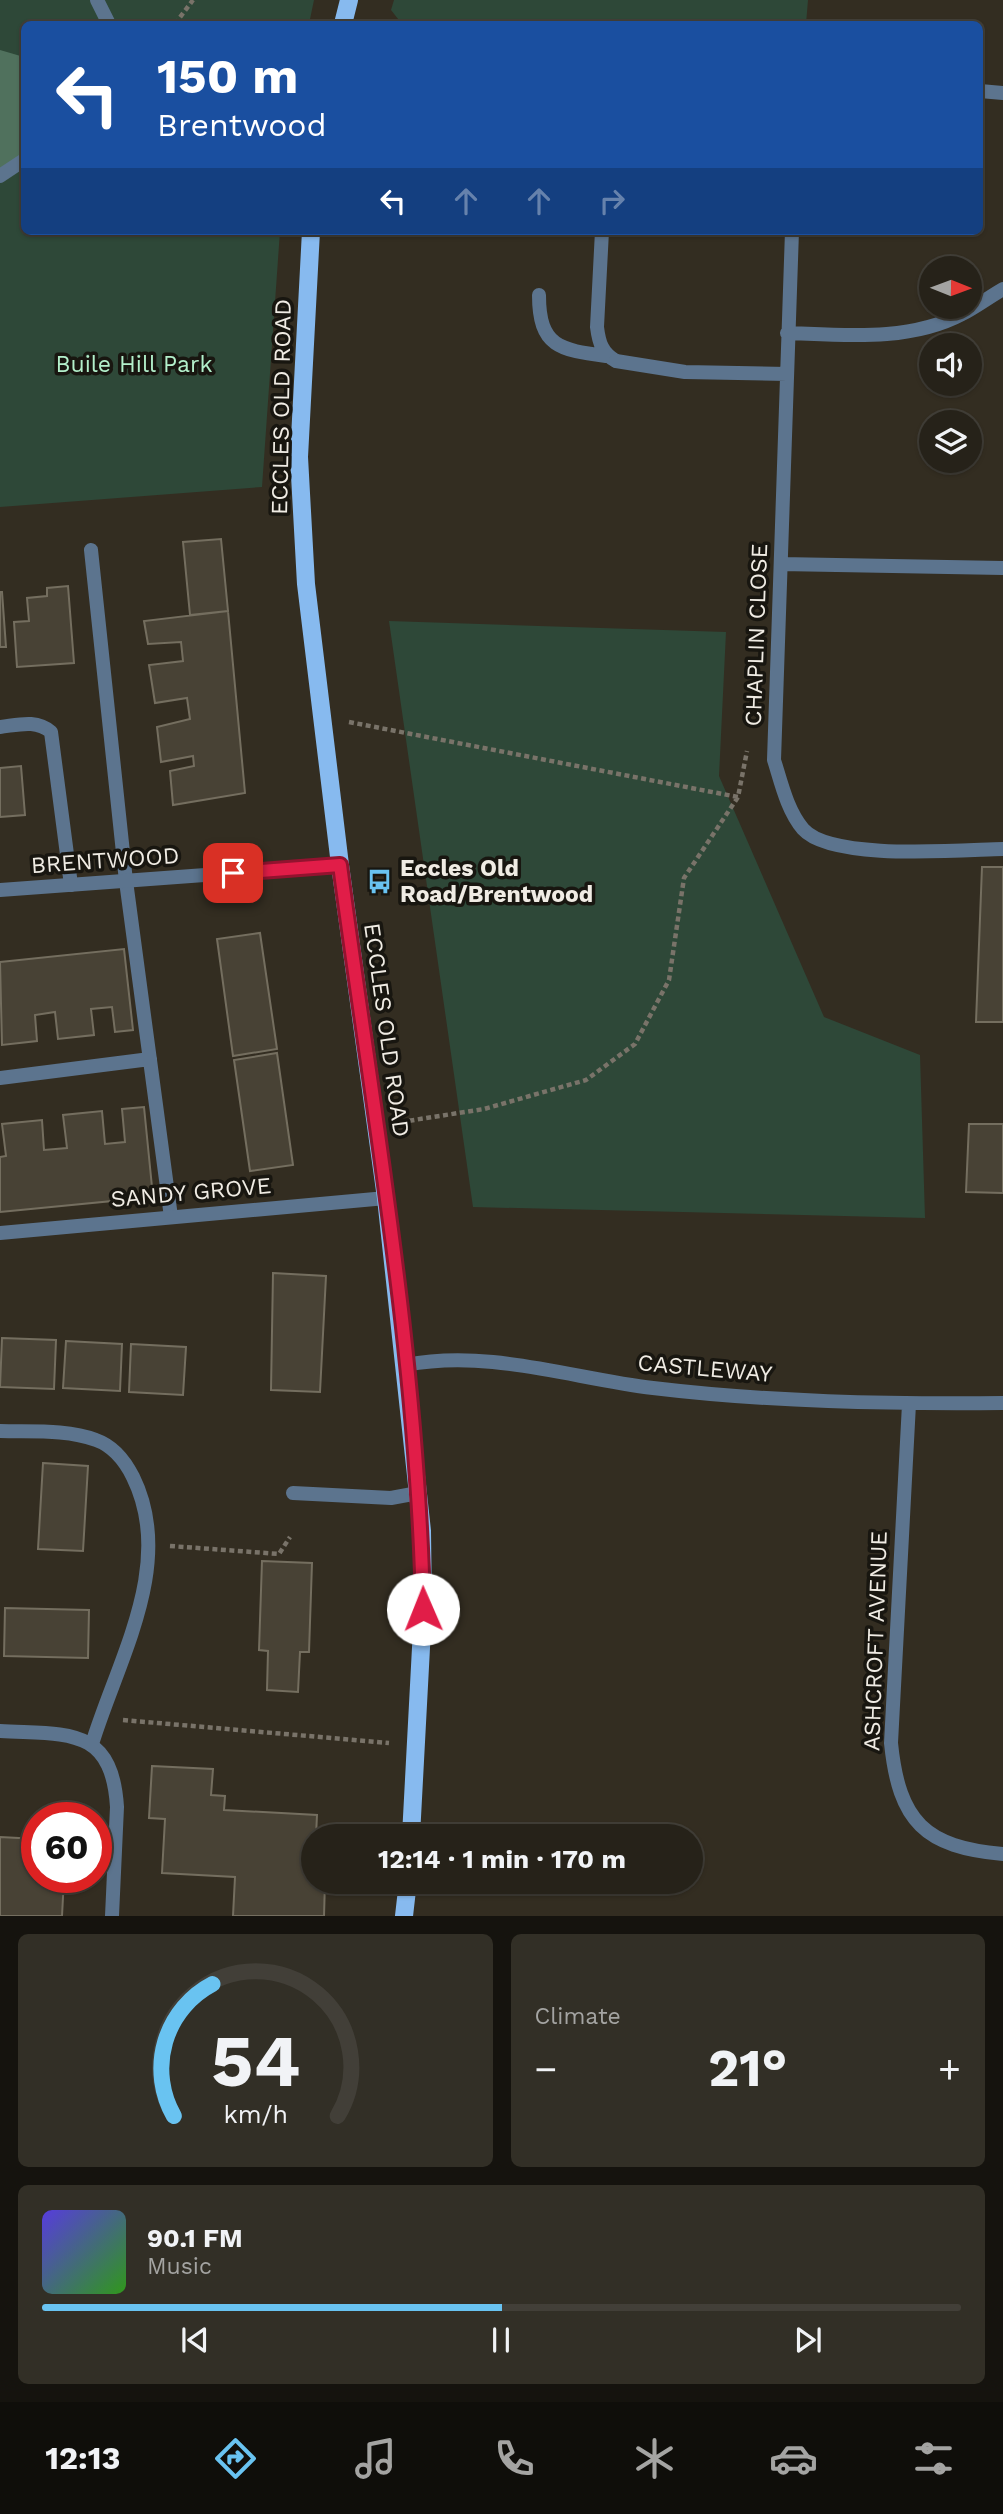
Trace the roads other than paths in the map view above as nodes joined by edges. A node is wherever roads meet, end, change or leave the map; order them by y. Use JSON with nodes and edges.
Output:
{"nodes":[{"id":1,"x":97,"y":0,"type":"edge"},
{"id":2,"x":349,"y":0,"type":"edge"},
{"id":3,"x":108,"y":21,"type":"edge"},
{"id":4,"x":344,"y":21,"type":"edge"},
{"id":5,"x":983,"y":91,"type":"edge"},
{"id":6,"x":1003,"y":93,"type":"edge"},
{"id":7,"x":21,"y":162,"type":"edge"},
{"id":8,"x":0,"y":176,"type":"edge"},
{"id":9,"x":311,"y":235,"type":"edge"},
{"id":10,"x":603,"y":235,"type":"edge"},
{"id":11,"x":792,"y":235,"type":"edge"},
{"id":12,"x":1003,"y":289,"type":"edge"},
{"id":13,"x":539,"y":295,"type":"dead end"},
{"id":14,"x":787,"y":332,"type":"junction"},
{"id":15,"x":611,"y":359,"type":"junction"},
{"id":16,"x":787,"y":374,"type":"junction"},
{"id":17,"x":91,"y":550,"type":"dead end"},
{"id":18,"x":781,"y":564,"type":"junction"},
{"id":19,"x":1003,"y":568,"type":"edge"},
{"id":20,"x":0,"y":727,"type":"edge"},
{"id":21,"x":1003,"y":849,"type":"edge"},
{"id":22,"x":340,"y":865,"type":"junction"},
{"id":23,"x":126,"y":881,"type":"junction"},
{"id":24,"x":72,"y":885,"type":"junction"},
{"id":25,"x":0,"y":890,"type":"edge"},
{"id":26,"x":149,"y":1059,"type":"junction"},
{"id":27,"x":0,"y":1077,"type":"edge"},
{"id":28,"x":386,"y":1198,"type":"junction"},
{"id":29,"x":171,"y":1217,"type":"junction"},
{"id":30,"x":0,"y":1233,"type":"edge"},
{"id":31,"x":406,"y":1366,"type":"junction"},
{"id":32,"x":1003,"y":1403,"type":"edge"},
{"id":33,"x":909,"y":1404,"type":"junction"},
{"id":34,"x":0,"y":1431,"type":"edge"},
{"id":35,"x":293,"y":1493,"type":"dead end"},
{"id":36,"x":418,"y":1493,"type":"junction"},
{"id":37,"x":0,"y":1731,"type":"edge"},
{"id":38,"x":92,"y":1744,"type":"junction"},
{"id":39,"x":412,"y":1824,"type":"edge"},
{"id":40,"x":1003,"y":1854,"type":"edge"},
{"id":41,"x":407,"y":1894,"type":"edge"},
{"id":42,"x":112,"y":1916,"type":"edge"},
{"id":43,"x":404,"y":1916,"type":"edge"}],
"edges":[{"from":1,"to":3,"type":"street"},
{"from":2,"to":4,"type":"main road"},
{"from":5,"to":6,"type":"street"},
{"from":7,"to":8,"type":"street"},
{"from":9,"to":22,"type":"main road","name":"ECCLES OLD ROAD"},
{"from":10,"to":15,"type":"street"},
{"from":11,"to":14,"type":"street","name":"CHAPLIN CLOSE"},
{"from":12,"to":14,"type":"street"},
{"from":13,"to":15,"type":"street"},
{"from":14,"to":16,"type":"street","name":"CHAPLIN CLOSE"},
{"from":15,"to":16,"type":"street"},
{"from":16,"to":18,"type":"street","name":"CHAPLIN CLOSE"},
{"from":17,"to":23,"type":"street"},
{"from":18,"to":19,"type":"street"},
{"from":18,"to":21,"type":"street","name":"CHAPLIN CLOSE"},
{"from":20,"to":24,"type":"street"},
{"from":22,"to":23,"type":"street","name":"BRENTWOOD"},
{"from":22,"to":28,"type":"main road","name":"ECCLES OLD ROAD"},
{"from":23,"to":24,"type":"street","name":"BRENTWOOD"},
{"from":23,"to":26,"type":"street"},
{"from":24,"to":25,"type":"street","name":"BRENTWOOD"},
{"from":26,"to":27,"type":"street"},
{"from":26,"to":29,"type":"street"},
{"from":28,"to":29,"type":"street","name":"SANDY GROVE"},
{"from":28,"to":31,"type":"main road","name":"ECCLES OLD ROAD"},
{"from":29,"to":30,"type":"street","name":"SANDY GROVE"},
{"from":31,"to":33,"type":"street","name":"CASTLEWAY"},
{"from":31,"to":36,"type":"main road","name":"ECCLES OLD ROAD"},
{"from":32,"to":33,"type":"street","name":"CASTLEWAY"},
{"from":33,"to":40,"type":"street","name":"ASHCROFT AVENUE"},
{"from":34,"to":38,"type":"street"},
{"from":35,"to":36,"type":"street"},
{"from":36,"to":39,"type":"main road","name":"ECCLES OLD ROAD"},
{"from":37,"to":38,"type":"street"},
{"from":38,"to":42,"type":"street"},
{"from":41,"to":43,"type":"main road"}]}
